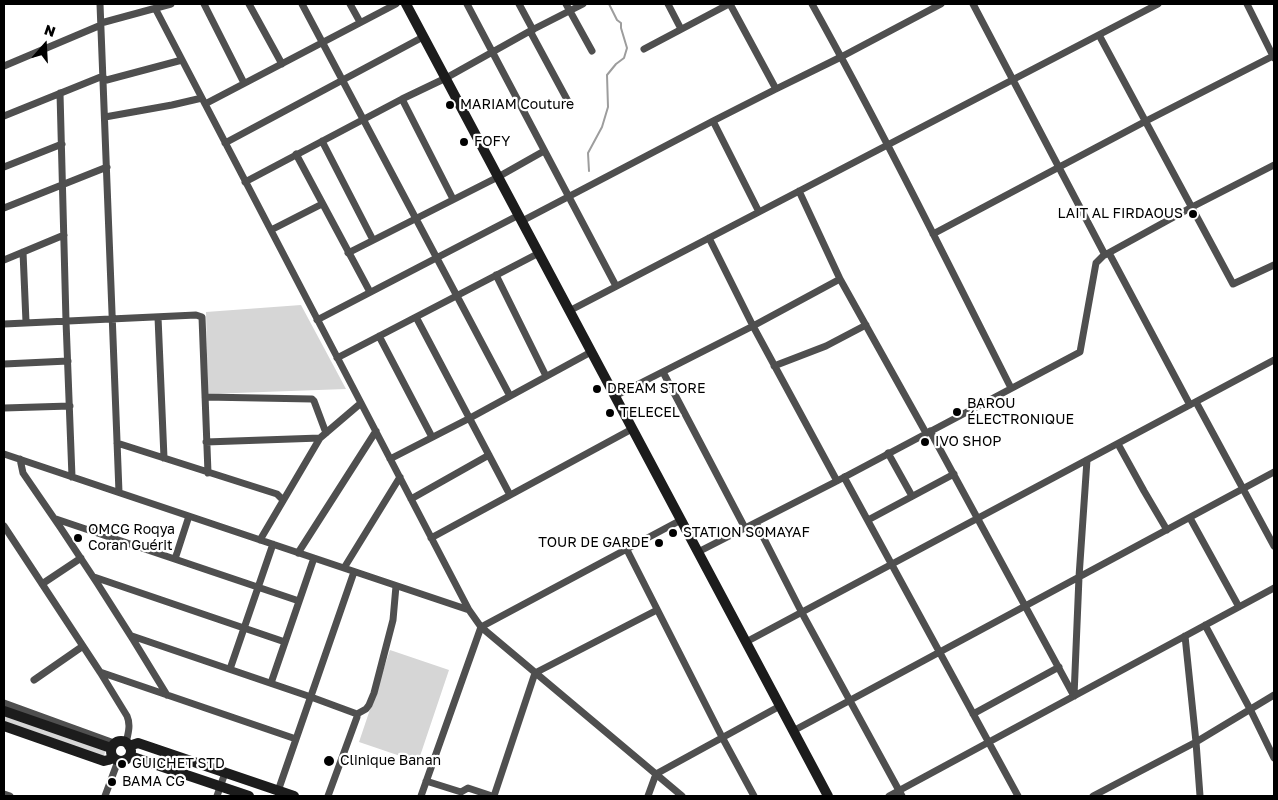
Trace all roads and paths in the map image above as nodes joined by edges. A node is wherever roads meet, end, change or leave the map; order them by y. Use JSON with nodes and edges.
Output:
{"nodes":[{"id":1,"x":100,"y":4,"type":"edge"},
{"id":2,"x":171,"y":4,"type":"edge"},
{"id":3,"x":204,"y":4,"type":"edge"},
{"id":4,"x":248,"y":4,"type":"edge"},
{"id":5,"x":302,"y":4,"type":"edge"},
{"id":6,"x":350,"y":4,"type":"edge"},
{"id":7,"x":396,"y":4,"type":"edge"},
{"id":8,"x":406,"y":4,"type":"edge"},
{"id":9,"x":466,"y":4,"type":"edge"},
{"id":10,"x":519,"y":4,"type":"edge"},
{"id":11,"x":584,"y":4,"type":"edge"},
{"id":12,"x":668,"y":4,"type":"edge"},
{"id":13,"x":730,"y":4,"type":"edge"},
{"id":14,"x":812,"y":4,"type":"edge"},
{"id":15,"x":941,"y":4,"type":"edge"},
{"id":16,"x":973,"y":4,"type":"edge"},
{"id":17,"x":1158,"y":4,"type":"edge"},
{"id":18,"x":1247,"y":4,"type":"edge"},
{"id":19,"x":568,"y":7,"type":"edge"},
{"id":20,"x":155,"y":8,"type":"junction"},
{"id":21,"x":360,"y":22,"type":"junction"},
{"id":22,"x":101,"y":24,"type":"junction"},
{"id":23,"x":681,"y":29,"type":"junction"},
{"id":24,"x":532,"y":30,"type":"junction"},
{"id":25,"x":1098,"y":35,"type":"junction"},
{"id":26,"x":423,"y":37,"type":"junction"},
{"id":27,"x":322,"y":42,"type":"junction"},
{"id":28,"x":644,"y":48,"type":"dead end"},
{"id":29,"x":592,"y":51,"type":"dead end"},
{"id":30,"x":492,"y":52,"type":"junction"},
{"id":31,"x":1274,"y":57,"type":"edge"},
{"id":32,"x":841,"y":58,"type":"junction"},
{"id":33,"x":182,"y":60,"type":"junction"},
{"id":34,"x":282,"y":64,"type":"junction"},
{"id":35,"x":4,"y":66,"type":"edge"},
{"id":36,"x":103,"y":78,"type":"junction"},
{"id":37,"x":446,"y":78,"type":"junction"},
{"id":38,"x":1013,"y":79,"type":"junction"},
{"id":39,"x":342,"y":80,"type":"junction"},
{"id":40,"x":244,"y":84,"type":"junction"},
{"id":41,"x":776,"y":89,"type":"junction"},
{"id":42,"x":60,"y":93,"type":"junction"},
{"id":43,"x":402,"y":99,"type":"junction"},
{"id":44,"x":203,"y":101,"type":"junction"},
{"id":45,"x":570,"y":105,"type":"dead end"},
{"id":46,"x":4,"y":116,"type":"edge"},
{"id":47,"x":105,"y":117,"type":"junction"},
{"id":48,"x":363,"y":120,"type":"junction"},
{"id":49,"x":713,"y":121,"type":"junction"},
{"id":50,"x":1146,"y":121,"type":"junction"},
{"id":51,"x":322,"y":141,"type":"junction"},
{"id":52,"x":225,"y":143,"type":"junction"},
{"id":53,"x":62,"y":144,"type":"junction"},
{"id":54,"x":887,"y":145,"type":"junction"},
{"id":55,"x":544,"y":151,"type":"junction"},
{"id":56,"x":296,"y":154,"type":"junction"},
{"id":57,"x":1274,"y":165,"type":"edge"},
{"id":58,"x":4,"y":167,"type":"edge"},
{"id":59,"x":107,"y":167,"type":"junction"},
{"id":60,"x":1059,"y":167,"type":"junction"},
{"id":61,"x":498,"y":177,"type":"junction"},
{"id":62,"x":245,"y":182,"type":"junction"},
{"id":63,"x":63,"y":184,"type":"junction"},
{"id":64,"x":799,"y":191,"type":"junction"},
{"id":65,"x":568,"y":197,"type":"junction"},
{"id":66,"x":453,"y":200,"type":"junction"},
{"id":67,"x":322,"y":204,"type":"junction"},
{"id":68,"x":1192,"y":207,"type":"junction"},
{"id":69,"x":4,"y":208,"type":"edge"},
{"id":70,"x":759,"y":212,"type":"junction"},
{"id":71,"x":415,"y":218,"type":"junction"},
{"id":72,"x":520,"y":218,"type":"junction"},
{"id":73,"x":270,"y":230,"type":"junction"},
{"id":74,"x":933,"y":234,"type":"junction"},
{"id":75,"x":64,"y":235,"type":"junction"},
{"id":76,"x":709,"y":238,"type":"junction"},
{"id":77,"x":373,"y":240,"type":"junction"},
{"id":78,"x":23,"y":252,"type":"junction"},
{"id":79,"x":348,"y":253,"type":"junction"},
{"id":80,"x":539,"y":253,"type":"junction"},
{"id":81,"x":1107,"y":254,"type":"junction"},
{"id":82,"x":436,"y":258,"type":"junction"},
{"id":83,"x":4,"y":260,"type":"edge"},
{"id":84,"x":1274,"y":265,"type":"edge"},
{"id":85,"x":496,"y":275,"type":"junction"},
{"id":86,"x":840,"y":279,"type":"junction"},
{"id":87,"x":616,"y":286,"type":"junction"},
{"id":88,"x":370,"y":292,"type":"junction"},
{"id":89,"x":456,"y":296,"type":"junction"},
{"id":90,"x":569,"y":311,"type":"junction"},
{"id":91,"x":158,"y":316,"type":"junction"},
{"id":92,"x":416,"y":317,"type":"junction"},
{"id":93,"x":112,"y":318,"type":"junction"},
{"id":94,"x":317,"y":320,"type":"junction"},
{"id":95,"x":66,"y":321,"type":"junction"},
{"id":96,"x":26,"y":322,"type":"junction"},
{"id":97,"x":4,"y":324,"type":"edge"},
{"id":98,"x":866,"y":325,"type":"junction"},
{"id":99,"x":753,"y":326,"type":"junction"},
{"id":100,"x":379,"y":336,"type":"junction"},
{"id":101,"x":591,"y":352,"type":"junction"},
{"id":102,"x":337,"y":358,"type":"junction"},
{"id":103,"x":1274,"y":360,"type":"edge"},
{"id":104,"x":68,"y":361,"type":"junction"},
{"id":105,"x":4,"y":364,"type":"edge"},
{"id":106,"x":774,"y":366,"type":"junction"},
{"id":107,"x":663,"y":372,"type":"junction"},
{"id":108,"x":546,"y":376,"type":"junction"},
{"id":109,"x":1012,"y":388,"type":"junction"},
{"id":110,"x":510,"y":396,"type":"junction"},
{"id":111,"x":615,"y":396,"type":"junction"},
{"id":112,"x":204,"y":397,"type":"junction"},
{"id":113,"x":361,"y":402,"type":"junction"},
{"id":114,"x":1193,"y":403,"type":"junction"},
{"id":115,"x":70,"y":406,"type":"junction"},
{"id":116,"x":4,"y":408,"type":"edge"},
{"id":117,"x":470,"y":418,"type":"junction"},
{"id":118,"x":632,"y":429,"type":"junction"},
{"id":119,"x":376,"y":431,"type":"junction"},
{"id":120,"x":928,"y":432,"type":"junction"},
{"id":121,"x":323,"y":435,"type":"junction"},
{"id":122,"x":432,"y":437,"type":"junction"},
{"id":123,"x":206,"y":442,"type":"junction"},
{"id":124,"x":117,"y":443,"type":"junction"},
{"id":125,"x":1118,"y":444,"type":"junction"},
{"id":126,"x":888,"y":453,"type":"junction"},
{"id":127,"x":4,"y":454,"type":"edge"},
{"id":128,"x":489,"y":455,"type":"junction"},
{"id":129,"x":164,"y":458,"type":"junction"},
{"id":130,"x":20,"y":459,"type":"junction"},
{"id":131,"x":390,"y":459,"type":"junction"},
{"id":132,"x":1087,"y":460,"type":"junction"},
{"id":133,"x":1274,"y":472,"type":"edge"},
{"id":134,"x":208,"y":473,"type":"junction"},
{"id":135,"x":954,"y":474,"type":"junction"},
{"id":136,"x":72,"y":477,"type":"junction"},
{"id":137,"x":400,"y":477,"type":"junction"},
{"id":138,"x":844,"y":477,"type":"junction"},
{"id":139,"x":837,"y":481,"type":"junction"},
{"id":140,"x":1243,"y":489,"type":"junction"},
{"id":141,"x":119,"y":492,"type":"junction"},
{"id":142,"x":510,"y":495,"type":"junction"},
{"id":143,"x":912,"y":496,"type":"junction"},
{"id":144,"x":411,"y":499,"type":"junction"},
{"id":145,"x":283,"y":500,"type":"junction"},
{"id":146,"x":189,"y":516,"type":"junction"},
{"id":147,"x":978,"y":518,"type":"junction"},
{"id":148,"x":1190,"y":518,"type":"junction"},
{"id":149,"x":55,"y":519,"type":"junction"},
{"id":150,"x":681,"y":520,"type":"junction"},
{"id":151,"x":868,"y":520,"type":"junction"},
{"id":152,"x":756,"y":523,"type":"junction"},
{"id":153,"x":4,"y":526,"type":"edge"},
{"id":154,"x":745,"y":528,"type":"junction"},
{"id":155,"x":1167,"y":530,"type":"junction"},
{"id":156,"x":432,"y":538,"type":"junction"},
{"id":157,"x":260,"y":540,"type":"junction"},
{"id":158,"x":273,"y":544,"type":"junction"},
{"id":159,"x":1274,"y":546,"type":"edge"},
{"id":160,"x":626,"y":550,"type":"junction"},
{"id":161,"x":698,"y":552,"type":"junction"},
{"id":162,"x":298,"y":553,"type":"junction"},
{"id":163,"x":81,"y":558,"type":"junction"},
{"id":164,"x":314,"y":558,"type":"junction"},
{"id":165,"x":175,"y":559,"type":"junction"},
{"id":166,"x":892,"y":565,"type":"junction"},
{"id":167,"x":344,"y":568,"type":"junction"},
{"id":168,"x":354,"y":572,"type":"junction"},
{"id":169,"x":94,"y":576,"type":"junction"},
{"id":170,"x":1079,"y":577,"type":"junction"},
{"id":171,"x":42,"y":584,"type":"junction"},
{"id":172,"x":396,"y":586,"type":"junction"},
{"id":173,"x":258,"y":587,"type":"junction"},
{"id":174,"x":1274,"y":588,"type":"edge"},
{"id":175,"x":299,"y":601,"type":"junction"},
{"id":176,"x":1025,"y":606,"type":"junction"},
{"id":177,"x":1239,"y":607,"type":"junction"},
{"id":178,"x":469,"y":610,"type":"junction"},
{"id":179,"x":657,"y":610,"type":"junction"},
{"id":180,"x":802,"y":613,"type":"junction"},
{"id":181,"x":1205,"y":625,"type":"junction"},
{"id":182,"x":481,"y":627,"type":"junction"},
{"id":183,"x":244,"y":628,"type":"junction"},
{"id":184,"x":132,"y":636,"type":"junction"},
{"id":185,"x":1185,"y":636,"type":"junction"},
{"id":186,"x":285,"y":642,"type":"junction"},
{"id":187,"x":746,"y":642,"type":"junction"},
{"id":188,"x":82,"y":646,"type":"junction"},
{"id":189,"x":939,"y":652,"type":"junction"},
{"id":190,"x":1059,"y":667,"type":"junction"},
{"id":191,"x":230,"y":669,"type":"junction"},
{"id":192,"x":100,"y":672,"type":"junction"},
{"id":193,"x":535,"y":673,"type":"junction"},
{"id":194,"x":34,"y":680,"type":"dead end"},
{"id":195,"x":271,"y":683,"type":"junction"},
{"id":196,"x":168,"y":695,"type":"junction"},
{"id":197,"x":1274,"y":695,"type":"edge"},
{"id":198,"x":1074,"y":696,"type":"junction"},
{"id":199,"x":311,"y":697,"type":"junction"},
{"id":200,"x":849,"y":701,"type":"junction"},
{"id":201,"x":4,"y":703,"type":"edge"},
{"id":202,"x":780,"y":706,"type":"junction"},
{"id":203,"x":1250,"y":709,"type":"junction"},
{"id":204,"x":4,"y":712,"type":"edge"},
{"id":205,"x":357,"y":714,"type":"junction"},
{"id":206,"x":972,"y":714,"type":"junction"},
{"id":207,"x":4,"y":726,"type":"edge"},
{"id":208,"x":793,"y":730,"type":"junction"},
{"id":209,"x":722,"y":737,"type":"junction"},
{"id":210,"x":296,"y":739,"type":"junction"},
{"id":211,"x":988,"y":742,"type":"junction"},
{"id":212,"x":1196,"y":742,"type":"junction"},
{"id":213,"x":128,"y":748,"type":"junction"},
{"id":214,"x":114,"y":752,"type":"junction"},
{"id":215,"x":1274,"y":758,"type":"edge"},
{"id":216,"x":225,"y":773,"type":"junction"},
{"id":217,"x":656,"y":774,"type":"junction"},
{"id":218,"x":426,"y":781,"type":"junction"},
{"id":219,"x":218,"y":791,"type":"edge"},
{"id":220,"x":278,"y":791,"type":"junction"},
{"id":221,"x":4,"y":794,"type":"edge"},
{"id":222,"x":900,"y":794,"type":"edge"},
{"id":223,"x":10,"y":796,"type":"edge"},
{"id":224,"x":104,"y":796,"type":"edge"},
{"id":225,"x":249,"y":796,"type":"edge"},
{"id":226,"x":294,"y":796,"type":"edge"},
{"id":227,"x":328,"y":796,"type":"edge"},
{"id":228,"x":421,"y":796,"type":"edge"},
{"id":229,"x":493,"y":796,"type":"edge"},
{"id":230,"x":648,"y":796,"type":"edge"},
{"id":231,"x":682,"y":796,"type":"edge"},
{"id":232,"x":754,"y":796,"type":"edge"},
{"id":233,"x":828,"y":796,"type":"edge"},
{"id":234,"x":889,"y":796,"type":"edge"},
{"id":235,"x":1018,"y":796,"type":"edge"},
{"id":236,"x":1093,"y":796,"type":"edge"},
{"id":237,"x":1200,"y":796,"type":"edge"}],
"edges":[{"from":1,"to":22,"type":"street"},
{"from":2,"to":20,"type":"street"},
{"from":3,"to":40,"type":"street"},
{"from":4,"to":34,"type":"street"},
{"from":5,"to":27,"type":"street"},
{"from":6,"to":21,"type":"street"},
{"from":7,"to":21,"type":"street"},
{"from":8,"to":26,"type":"main road"},
{"from":9,"to":30,"type":"street"},
{"from":10,"to":24,"type":"street"},
{"from":11,"to":19,"type":"street"},
{"from":12,"to":23,"type":"street"},
{"from":13,"to":23,"type":"street"},
{"from":13,"to":41,"type":"street"},
{"from":14,"to":32,"type":"street"},
{"from":15,"to":32,"type":"street"},
{"from":16,"to":38,"type":"street"},
{"from":17,"to":25,"type":"street"},
{"from":18,"to":31,"type":"street"},
{"from":19,"to":24,"type":"street"},
{"from":19,"to":29,"type":"street"},
{"from":20,"to":22,"type":"street"},
{"from":20,"to":33,"type":"street"},
{"from":21,"to":27,"type":"street"},
{"from":22,"to":35,"type":"street"},
{"from":22,"to":36,"type":"street"},
{"from":23,"to":28,"type":"street"},
{"from":24,"to":30,"type":"street"},
{"from":24,"to":45,"type":"street"},
{"from":25,"to":38,"type":"street"},
{"from":25,"to":50,"type":"street"},
{"from":26,"to":37,"type":"main road"},
{"from":26,"to":39,"type":"street"},
{"from":27,"to":34,"type":"street"},
{"from":27,"to":39,"type":"street"},
{"from":30,"to":37,"type":"street"},
{"from":30,"to":55,"type":"street"},
{"from":31,"to":50,"type":"street"},
{"from":32,"to":41,"type":"street"},
{"from":32,"to":54,"type":"street"},
{"from":33,"to":36,"type":"street"},
{"from":33,"to":44,"type":"street"},
{"from":34,"to":40,"type":"street"},
{"from":36,"to":42,"type":"street"},
{"from":36,"to":47,"type":"street"},
{"from":37,"to":43,"type":"street"},
{"from":37,"to":61,"type":"main road"},
{"from":38,"to":54,"type":"street"},
{"from":38,"to":60,"type":"street"},
{"from":39,"to":48,"type":"street"},
{"from":39,"to":52,"type":"street"},
{"from":40,"to":44,"type":"street"},
{"from":41,"to":49,"type":"street"},
{"from":42,"to":46,"type":"street"},
{"from":42,"to":53,"type":"street"},
{"from":43,"to":48,"type":"street"},
{"from":43,"to":66,"type":"street"},
{"from":44,"to":47,"type":"street"},
{"from":44,"to":52,"type":"street"},
{"from":47,"to":59,"type":"street"},
{"from":48,"to":51,"type":"street"},
{"from":48,"to":71,"type":"street"},
{"from":49,"to":65,"type":"street"},
{"from":49,"to":70,"type":"street"},
{"from":50,"to":60,"type":"street"},
{"from":50,"to":68,"type":"street"},
{"from":51,"to":56,"type":"street"},
{"from":51,"to":77,"type":"street"},
{"from":52,"to":62,"type":"street"},
{"from":53,"to":58,"type":"street"},
{"from":53,"to":63,"type":"street"},
{"from":54,"to":64,"type":"street"},
{"from":54,"to":74,"type":"street"},
{"from":55,"to":61,"type":"street"},
{"from":55,"to":65,"type":"street"},
{"from":56,"to":62,"type":"street"},
{"from":56,"to":67,"type":"street"},
{"from":57,"to":68,"type":"street"},
{"from":59,"to":63,"type":"street"},
{"from":59,"to":93,"type":"street"},
{"from":60,"to":74,"type":"street"},
{"from":60,"to":81,"type":"street"},
{"from":61,"to":66,"type":"street"},
{"from":61,"to":72,"type":"main road"},
{"from":62,"to":73,"type":"street"},
{"from":63,"to":69,"type":"street"},
{"from":63,"to":75,"type":"street"},
{"from":64,"to":70,"type":"street"},
{"from":64,"to":86,"type":"street"},
{"from":65,"to":72,"type":"street"},
{"from":65,"to":87,"type":"street"},
{"from":66,"to":71,"type":"street"},
{"from":67,"to":73,"type":"street"},
{"from":67,"to":79,"type":"street"},
{"from":68,"to":81,"type":"street"},
{"from":68,"to":84,"type":"street"},
{"from":70,"to":76,"type":"street"},
{"from":71,"to":77,"type":"street"},
{"from":71,"to":82,"type":"street"},
{"from":72,"to":80,"type":"main road"},
{"from":72,"to":82,"type":"street"},
{"from":73,"to":94,"type":"street"},
{"from":74,"to":109,"type":"street"},
{"from":75,"to":78,"type":"street"},
{"from":75,"to":95,"type":"street"},
{"from":76,"to":87,"type":"street"},
{"from":76,"to":99,"type":"street"},
{"from":77,"to":79,"type":"street"},
{"from":78,"to":83,"type":"street"},
{"from":78,"to":96,"type":"street"},
{"from":79,"to":88,"type":"street"},
{"from":80,"to":85,"type":"street"},
{"from":80,"to":90,"type":"main road"},
{"from":81,"to":109,"type":"street"},
{"from":81,"to":114,"type":"street"},
{"from":82,"to":88,"type":"street"},
{"from":82,"to":89,"type":"street"},
{"from":85,"to":89,"type":"street"},
{"from":85,"to":108,"type":"street"},
{"from":86,"to":98,"type":"street"},
{"from":86,"to":99,"type":"street"},
{"from":87,"to":90,"type":"street"},
{"from":88,"to":94,"type":"street"},
{"from":89,"to":92,"type":"street"},
{"from":89,"to":110,"type":"street"},
{"from":90,"to":101,"type":"main road"},
{"from":91,"to":93,"type":"street"},
{"from":91,"to":112,"type":"street"},
{"from":91,"to":129,"type":"street"},
{"from":92,"to":100,"type":"street"},
{"from":92,"to":117,"type":"street"},
{"from":93,"to":95,"type":"street"},
{"from":93,"to":124,"type":"street"},
{"from":94,"to":102,"type":"street"},
{"from":95,"to":96,"type":"street"},
{"from":95,"to":104,"type":"street"},
{"from":96,"to":97,"type":"street"},
{"from":98,"to":106,"type":"street"},
{"from":98,"to":120,"type":"street"},
{"from":99,"to":106,"type":"street"},
{"from":99,"to":107,"type":"street"},
{"from":100,"to":102,"type":"street"},
{"from":100,"to":122,"type":"street"},
{"from":101,"to":108,"type":"street"},
{"from":101,"to":111,"type":"main road"},
{"from":102,"to":113,"type":"street"},
{"from":103,"to":114,"type":"street"},
{"from":104,"to":105,"type":"street"},
{"from":104,"to":115,"type":"street"},
{"from":106,"to":139,"type":"street"},
{"from":107,"to":111,"type":"street"},
{"from":107,"to":154,"type":"street"},
{"from":108,"to":110,"type":"street"},
{"from":109,"to":120,"type":"street"},
{"from":110,"to":117,"type":"street"},
{"from":111,"to":118,"type":"main road"},
{"from":112,"to":121,"type":"street"},
{"from":112,"to":123,"type":"street"},
{"from":113,"to":119,"type":"street"},
{"from":113,"to":121,"type":"street"},
{"from":114,"to":125,"type":"street"},
{"from":114,"to":140,"type":"street"},
{"from":115,"to":116,"type":"street"},
{"from":115,"to":136,"type":"street"},
{"from":117,"to":122,"type":"street"},
{"from":117,"to":128,"type":"street"},
{"from":118,"to":142,"type":"street"},
{"from":118,"to":150,"type":"main road"},
{"from":119,"to":131,"type":"street"},
{"from":119,"to":162,"type":"street"},
{"from":120,"to":126,"type":"street"},
{"from":120,"to":135,"type":"street"},
{"from":121,"to":123,"type":"street"},
{"from":121,"to":145,"type":"street"},
{"from":122,"to":131,"type":"street"},
{"from":123,"to":134,"type":"street"},
{"from":124,"to":129,"type":"street"},
{"from":124,"to":141,"type":"street"},
{"from":125,"to":132,"type":"street"},
{"from":125,"to":155,"type":"street"},
{"from":126,"to":138,"type":"street"},
{"from":126,"to":143,"type":"street"},
{"from":127,"to":130,"type":"street"},
{"from":128,"to":142,"type":"street"},
{"from":128,"to":144,"type":"street"},
{"from":129,"to":134,"type":"street"},
{"from":130,"to":136,"type":"street"},
{"from":130,"to":149,"type":"street"},
{"from":131,"to":137,"type":"street"},
{"from":132,"to":147,"type":"street"},
{"from":132,"to":170,"type":"street"},
{"from":133,"to":140,"type":"street"},
{"from":134,"to":145,"type":"street"},
{"from":135,"to":143,"type":"street"},
{"from":135,"to":147,"type":"street"},
{"from":136,"to":141,"type":"street"},
{"from":137,"to":144,"type":"street"},
{"from":137,"to":167,"type":"street"},
{"from":138,"to":139,"type":"street"},
{"from":138,"to":151,"type":"street"},
{"from":139,"to":152,"type":"street"},
{"from":140,"to":148,"type":"street"},
{"from":140,"to":159,"type":"street"},
{"from":141,"to":146,"type":"street"},
{"from":142,"to":156,"type":"street"},
{"from":143,"to":151,"type":"street"},
{"from":144,"to":156,"type":"street"},
{"from":145,"to":157,"type":"street"},
{"from":146,"to":157,"type":"street"},
{"from":146,"to":165,"type":"street"},
{"from":147,"to":166,"type":"street"},
{"from":147,"to":176,"type":"street"},
{"from":148,"to":155,"type":"street"},
{"from":148,"to":177,"type":"street"},
{"from":149,"to":163,"type":"street"},
{"from":149,"to":165,"type":"street"},
{"from":150,"to":160,"type":"street"},
{"from":150,"to":161,"type":"main road"},
{"from":151,"to":166,"type":"street"},
{"from":152,"to":154,"type":"street"},
{"from":152,"to":180,"type":"street"},
{"from":153,"to":171,"type":"street"},
{"from":154,"to":161,"type":"street"},
{"from":155,"to":170,"type":"street"},
{"from":156,"to":178,"type":"street"},
{"from":157,"to":158,"type":"street"},
{"from":158,"to":162,"type":"street"},
{"from":158,"to":173,"type":"street"},
{"from":160,"to":179,"type":"street"},
{"from":160,"to":182,"type":"street"},
{"from":161,"to":187,"type":"main road"},
{"from":162,"to":164,"type":"street"},
{"from":163,"to":169,"type":"street"},
{"from":163,"to":171,"type":"street"},
{"from":164,"to":167,"type":"street"},
{"from":164,"to":175,"type":"street"},
{"from":165,"to":173,"type":"street"},
{"from":166,"to":180,"type":"street"},
{"from":166,"to":189,"type":"street"},
{"from":167,"to":168,"type":"street"},
{"from":168,"to":172,"type":"street"},
{"from":168,"to":199,"type":"street"},
{"from":169,"to":183,"type":"street"},
{"from":169,"to":184,"type":"street"},
{"from":170,"to":176,"type":"street"},
{"from":170,"to":198,"type":"street"},
{"from":171,"to":188,"type":"street"},
{"from":172,"to":178,"type":"street"},
{"from":172,"to":205,"type":"street"},
{"from":173,"to":175,"type":"street"},
{"from":173,"to":183,"type":"street"},
{"from":174,"to":177,"type":"street"},
{"from":175,"to":186,"type":"street"},
{"from":176,"to":189,"type":"street"},
{"from":176,"to":190,"type":"street"},
{"from":177,"to":181,"type":"street"},
{"from":178,"to":182,"type":"street"},
{"from":179,"to":193,"type":"street"},
{"from":179,"to":209,"type":"street"},
{"from":180,"to":187,"type":"street"},
{"from":180,"to":200,"type":"street"},
{"from":181,"to":185,"type":"street"},
{"from":181,"to":203,"type":"street"},
{"from":182,"to":193,"type":"street"},
{"from":182,"to":218,"type":"street"},
{"from":183,"to":186,"type":"street"},
{"from":183,"to":191,"type":"street"},
{"from":184,"to":191,"type":"street"},
{"from":184,"to":196,"type":"street"},
{"from":185,"to":198,"type":"street"},
{"from":185,"to":212,"type":"street"},
{"from":186,"to":195,"type":"street"},
{"from":187,"to":202,"type":"main road"},
{"from":188,"to":192,"type":"street"},
{"from":188,"to":194,"type":"street"},
{"from":189,"to":200,"type":"street"},
{"from":189,"to":206,"type":"street"},
{"from":190,"to":198,"type":"street"},
{"from":190,"to":206,"type":"street"},
{"from":191,"to":195,"type":"street"},
{"from":192,"to":196,"type":"street"},
{"from":192,"to":213,"type":"street"},
{"from":193,"to":217,"type":"street"},
{"from":193,"to":229,"type":"street"},
{"from":195,"to":199,"type":"street"},
{"from":196,"to":210,"type":"street"},
{"from":197,"to":203,"type":"street"},
{"from":198,"to":211,"type":"street"},
{"from":199,"to":205,"type":"street"},
{"from":199,"to":210,"type":"street"},
{"from":200,"to":208,"type":"street"},
{"from":200,"to":222,"type":"street"},
{"from":201,"to":214,"type":"street"},
{"from":202,"to":208,"type":"main road"},
{"from":202,"to":209,"type":"street"},
{"from":203,"to":212,"type":"street"},
{"from":203,"to":215,"type":"street"},
{"from":204,"to":214,"type":"main road"},
{"from":205,"to":227,"type":"street"},
{"from":206,"to":211,"type":"street"},
{"from":207,"to":214,"type":"main road"},
{"from":208,"to":233,"type":"main road"},
{"from":209,"to":217,"type":"street"},
{"from":209,"to":232,"type":"street"},
{"from":210,"to":220,"type":"street"},
{"from":211,"to":222,"type":"street"},
{"from":211,"to":235,"type":"street"},
{"from":212,"to":236,"type":"street"},
{"from":212,"to":237,"type":"street"},
{"from":213,"to":214,"type":"main road"},
{"from":213,"to":214,"type":"main road"},
{"from":213,"to":216,"type":"main road"},
{"from":213,"to":219,"type":"main road"},
{"from":214,"to":224,"type":"street"},
{"from":216,"to":219,"type":"street"},
{"from":216,"to":220,"type":"main road"},
{"from":217,"to":230,"type":"street"},
{"from":217,"to":231,"type":"street"},
{"from":218,"to":228,"type":"street"},
{"from":218,"to":229,"type":"street"},
{"from":219,"to":225,"type":"main road"},
{"from":220,"to":226,"type":"main road"},
{"from":221,"to":223,"type":"street"},
{"from":222,"to":234,"type":"street"}]}
